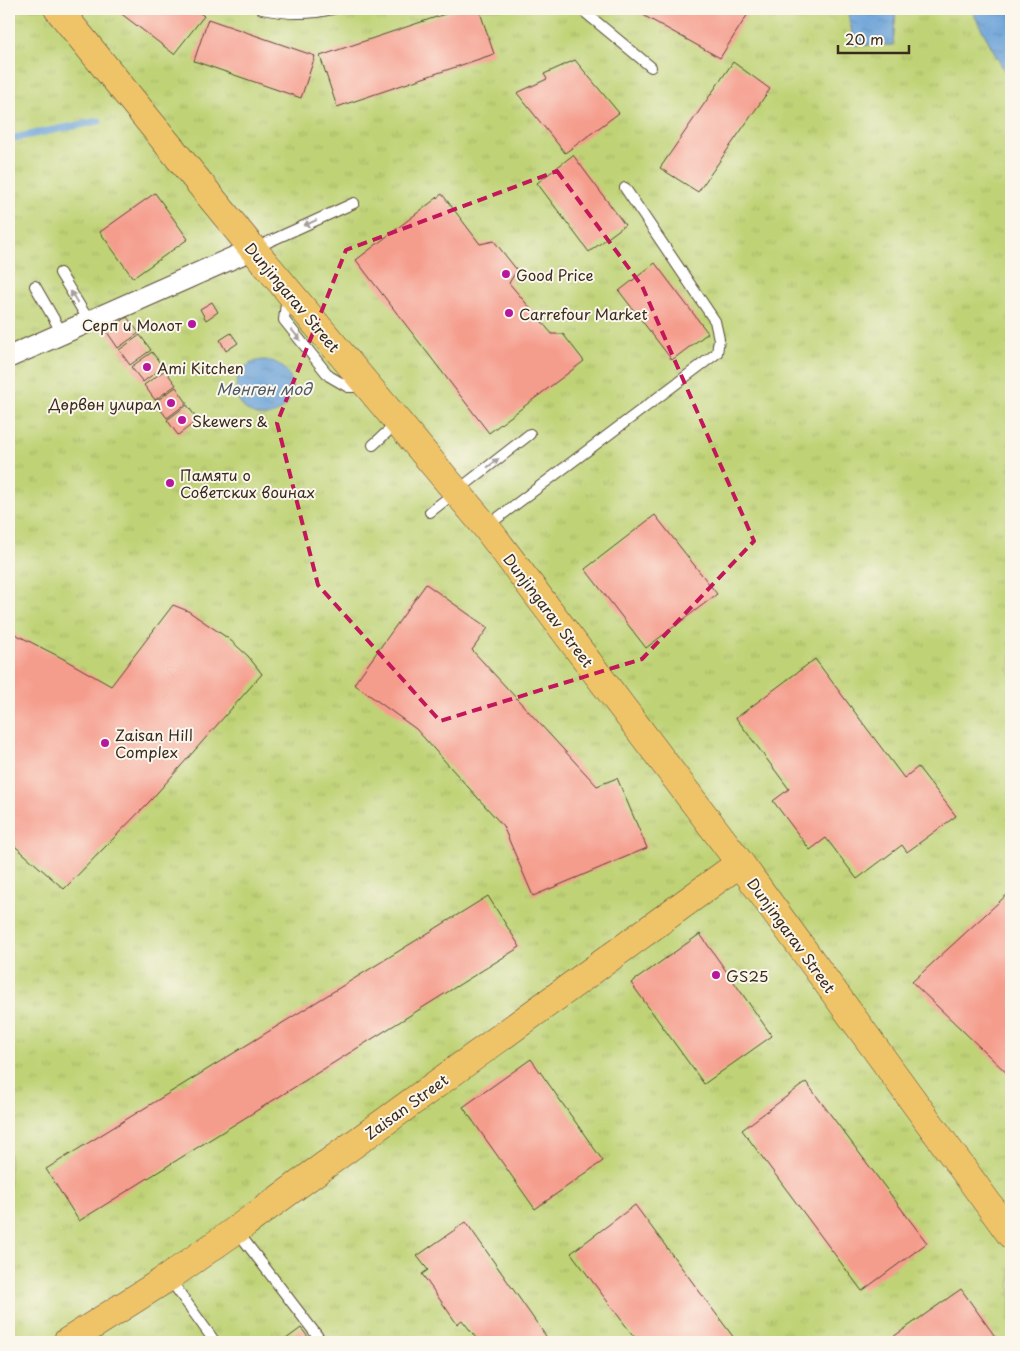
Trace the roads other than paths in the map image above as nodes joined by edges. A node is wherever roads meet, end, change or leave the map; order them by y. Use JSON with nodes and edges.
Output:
{"nodes":[{"id":1,"x":58,"y":9,"type":"edge"},
{"id":2,"x":262,"y":9,"type":"edge"},
{"id":3,"x":333,"y":9,"type":"edge"},
{"id":4,"x":581,"y":9,"type":"edge"},
{"id":5,"x":651,"y":67,"type":"dead end"},
{"id":6,"x":625,"y":188,"type":"dead end"},
{"id":7,"x":354,"y":203,"type":"dead end"},
{"id":8,"x":258,"y":255,"type":"junction"},
{"id":9,"x":60,"y":273,"type":"dead end"},
{"id":10,"x":35,"y":286,"type":"dead end"},
{"id":11,"x":89,"y":320,"type":"junction"},
{"id":12,"x":62,"y":333,"type":"junction"},
{"id":13,"x":354,"y":352,"type":"dead end"},
{"id":14,"x":9,"y":357,"type":"edge"},
{"id":15,"x":368,"y":387,"type":"junction"},
{"id":16,"x":398,"y":422,"type":"junction"},
{"id":17,"x":530,"y":434,"type":"dead end"},
{"id":18,"x":373,"y":445,"type":"dead end"},
{"id":19,"x":456,"y":492,"type":"junction"},
{"id":20,"x":430,"y":512,"type":"dead end"},
{"id":21,"x":486,"y":527,"type":"junction"},
{"id":22,"x":740,"y":863,"type":"junction"},
{"id":23,"x":236,"y":1230,"type":"junction"},
{"id":24,"x":1011,"y":1235,"type":"edge"},
{"id":25,"x":169,"y":1277,"type":"junction"},
{"id":26,"x":68,"y":1342,"type":"edge"},
{"id":27,"x":214,"y":1342,"type":"edge"},
{"id":28,"x":322,"y":1342,"type":"edge"}],
"edges":[{"from":1,"to":8,"type":"main road","name":"Dunjingarav Street"},
{"from":2,"to":3,"type":"lane"},
{"from":4,"to":5,"type":"lane"},
{"from":6,"to":21,"type":"lane"},
{"from":7,"to":8,"type":"lane","one_way":true},
{"from":8,"to":11,"type":"street"},
{"from":8,"to":15,"type":"main road","name":"Dunjingarav Street"},
{"from":11,"to":9,"type":"lane","one_way":true},
{"from":10,"to":12,"type":"lane"},
{"from":11,"to":12,"type":"street"},
{"from":12,"to":14,"type":"street"},
{"from":13,"to":15,"type":"lane"},
{"from":15,"to":16,"type":"main road","name":"Dunjingarav Street"},
{"from":16,"to":18,"type":"lane"},
{"from":16,"to":19,"type":"main road","name":"Dunjingarav Street"},
{"from":19,"to":17,"type":"lane","one_way":true},
{"from":19,"to":20,"type":"lane"},
{"from":19,"to":21,"type":"main road","name":"Dunjingarav Street"},
{"from":21,"to":22,"type":"main road","name":"Dunjingarav Street"},
{"from":22,"to":23,"type":"main road","name":"Zaisan Street"},
{"from":22,"to":24,"type":"main road","name":"Dunjingarav Street"},
{"from":23,"to":25,"type":"main road","name":"Zaisan Street"},
{"from":23,"to":28,"type":"lane"},
{"from":25,"to":26,"type":"main road","name":"Zaisan Street"},
{"from":25,"to":27,"type":"lane"}]}
